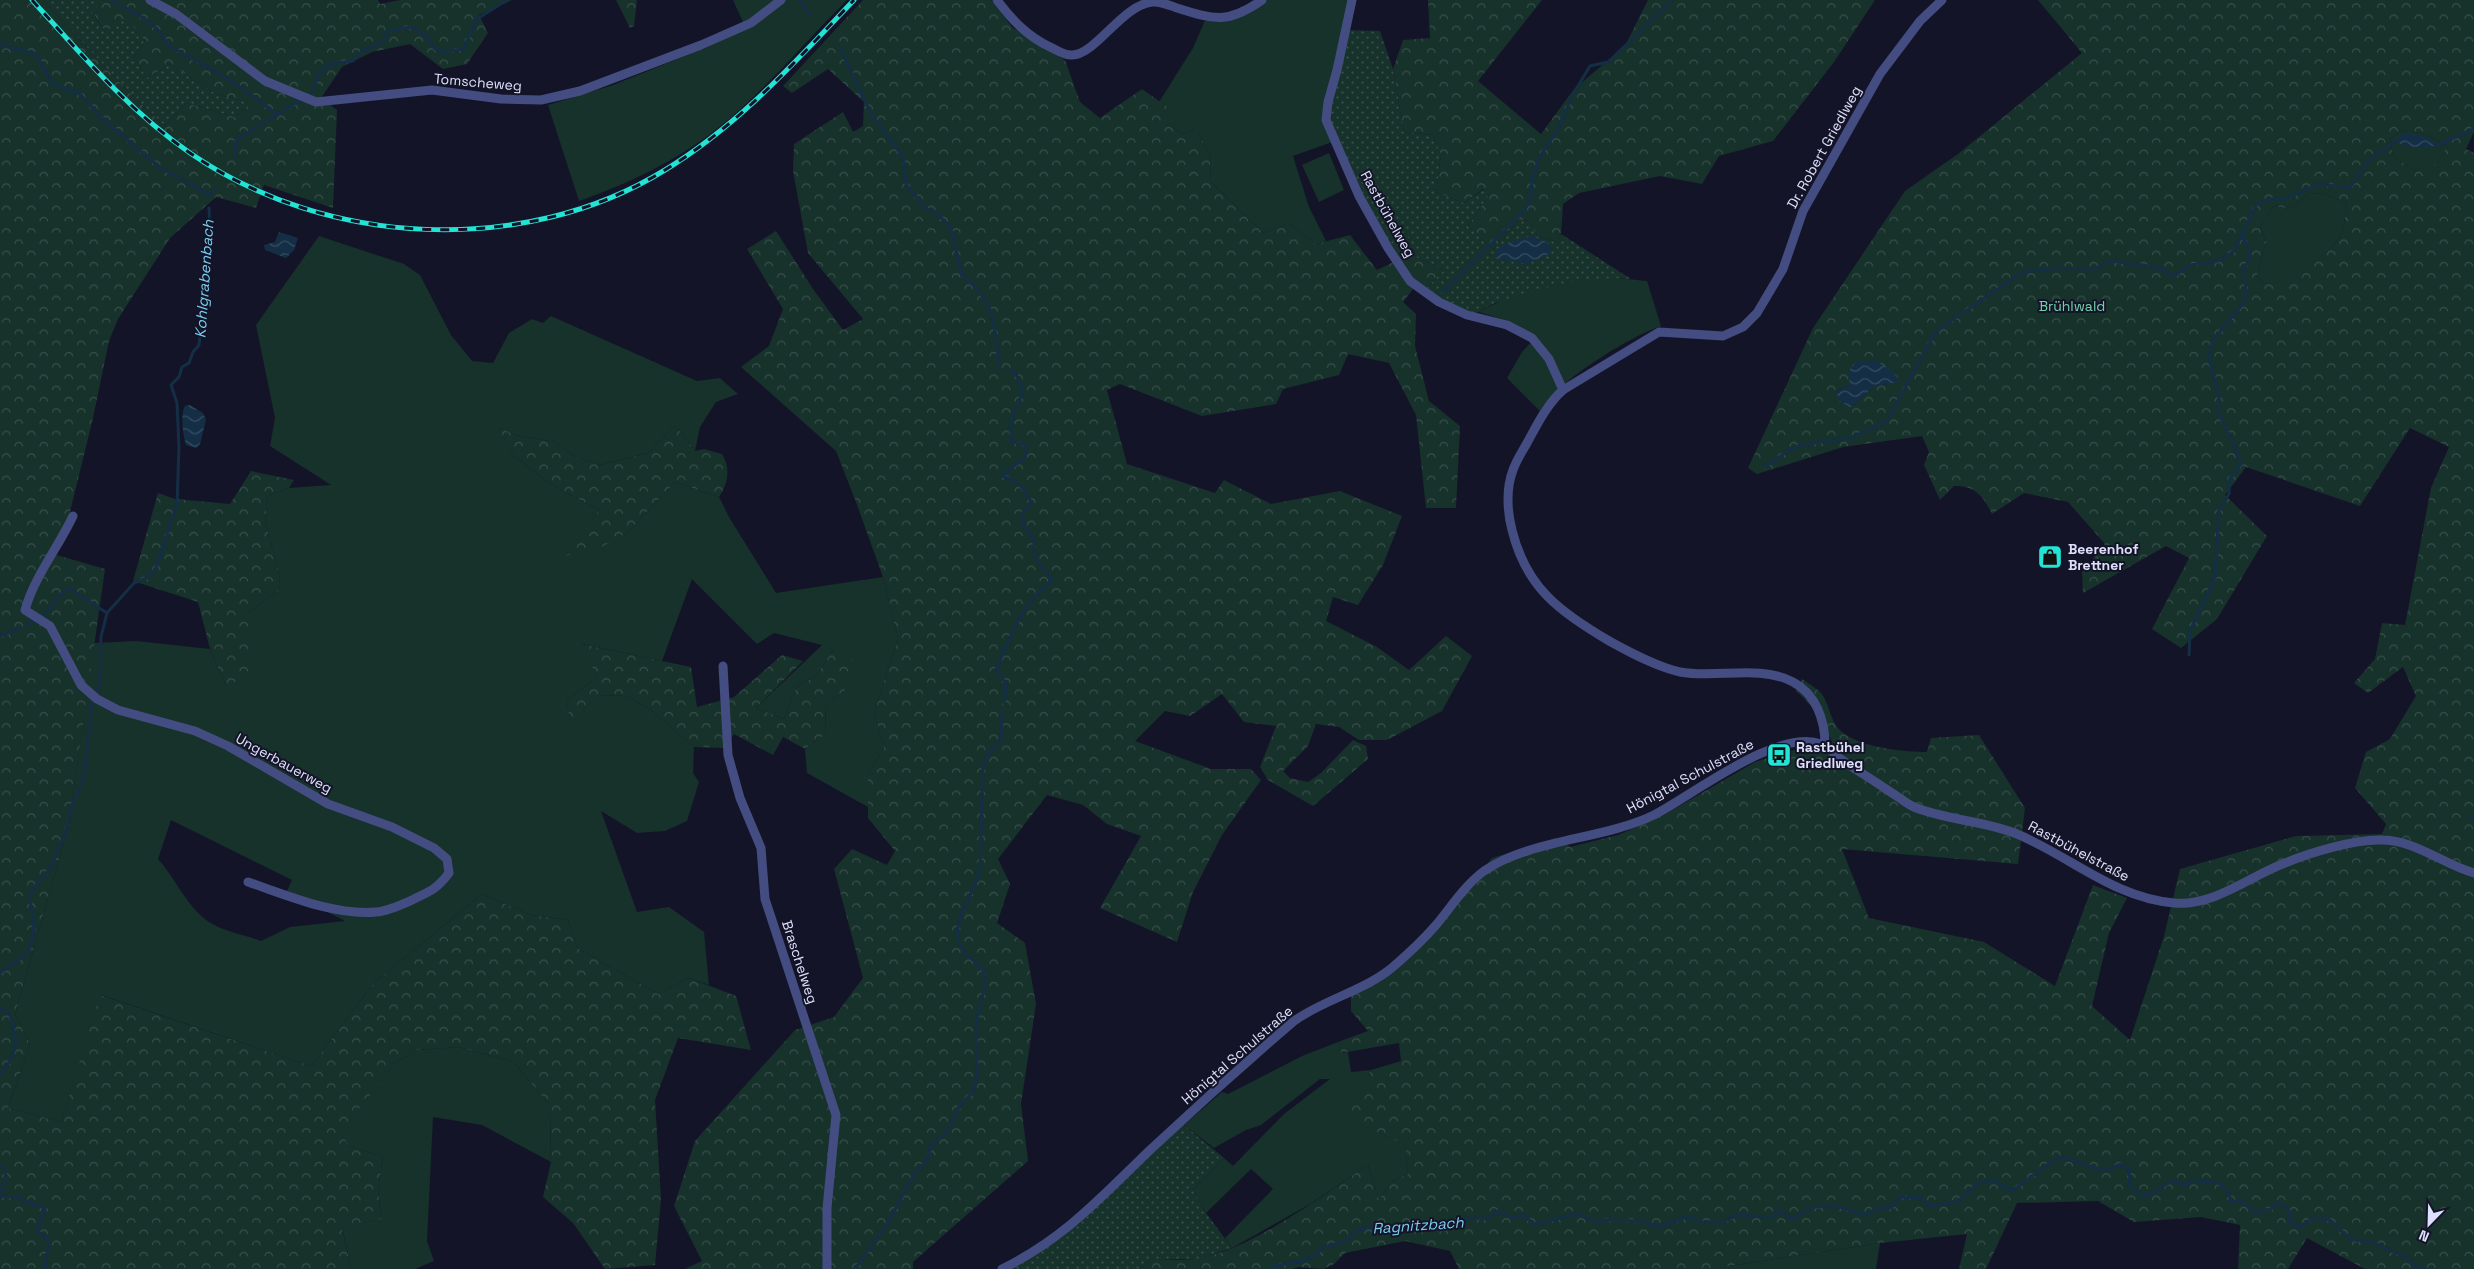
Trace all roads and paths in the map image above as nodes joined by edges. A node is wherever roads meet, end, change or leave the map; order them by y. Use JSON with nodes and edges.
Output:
{"nodes":[{"id":1,"x":150,"y":0,"type":"edge"},
{"id":2,"x":781,"y":0,"type":"edge"},
{"id":3,"x":997,"y":0,"type":"edge"},
{"id":4,"x":1262,"y":0,"type":"edge"},
{"id":5,"x":1352,"y":0,"type":"edge"},
{"id":6,"x":1942,"y":0,"type":"edge"},
{"id":7,"x":1562,"y":390,"type":"junction"},
{"id":8,"x":73,"y":516,"type":"dead end"},
{"id":9,"x":723,"y":666,"type":"dead end"},
{"id":10,"x":1825,"y":745,"type":"junction"},
{"id":11,"x":2474,"y":873,"type":"edge"},
{"id":12,"x":248,"y":882,"type":"dead end"},
{"id":13,"x":827,"y":1269,"type":"edge"},
{"id":14,"x":1002,"y":1269,"type":"edge"}],
"edges":[{"from":1,"to":2,"type":"street","name":"Tomscheweg"},
{"from":3,"to":4,"type":"street"},
{"from":5,"to":7,"type":"street","name":"Rastbühelweg"},
{"from":6,"to":7,"type":"street","name":"Dr. Robert Griedlweg"},
{"from":7,"to":10,"type":"street"},
{"from":8,"to":12,"type":"street","name":"Ungerbauerweg"},
{"from":9,"to":13,"type":"street","name":"Braschelweg"},
{"from":10,"to":11,"type":"street","name":"Rastbühelstraße"},
{"from":10,"to":14,"type":"street","name":"Hönigtal Schulstraße"}]}
